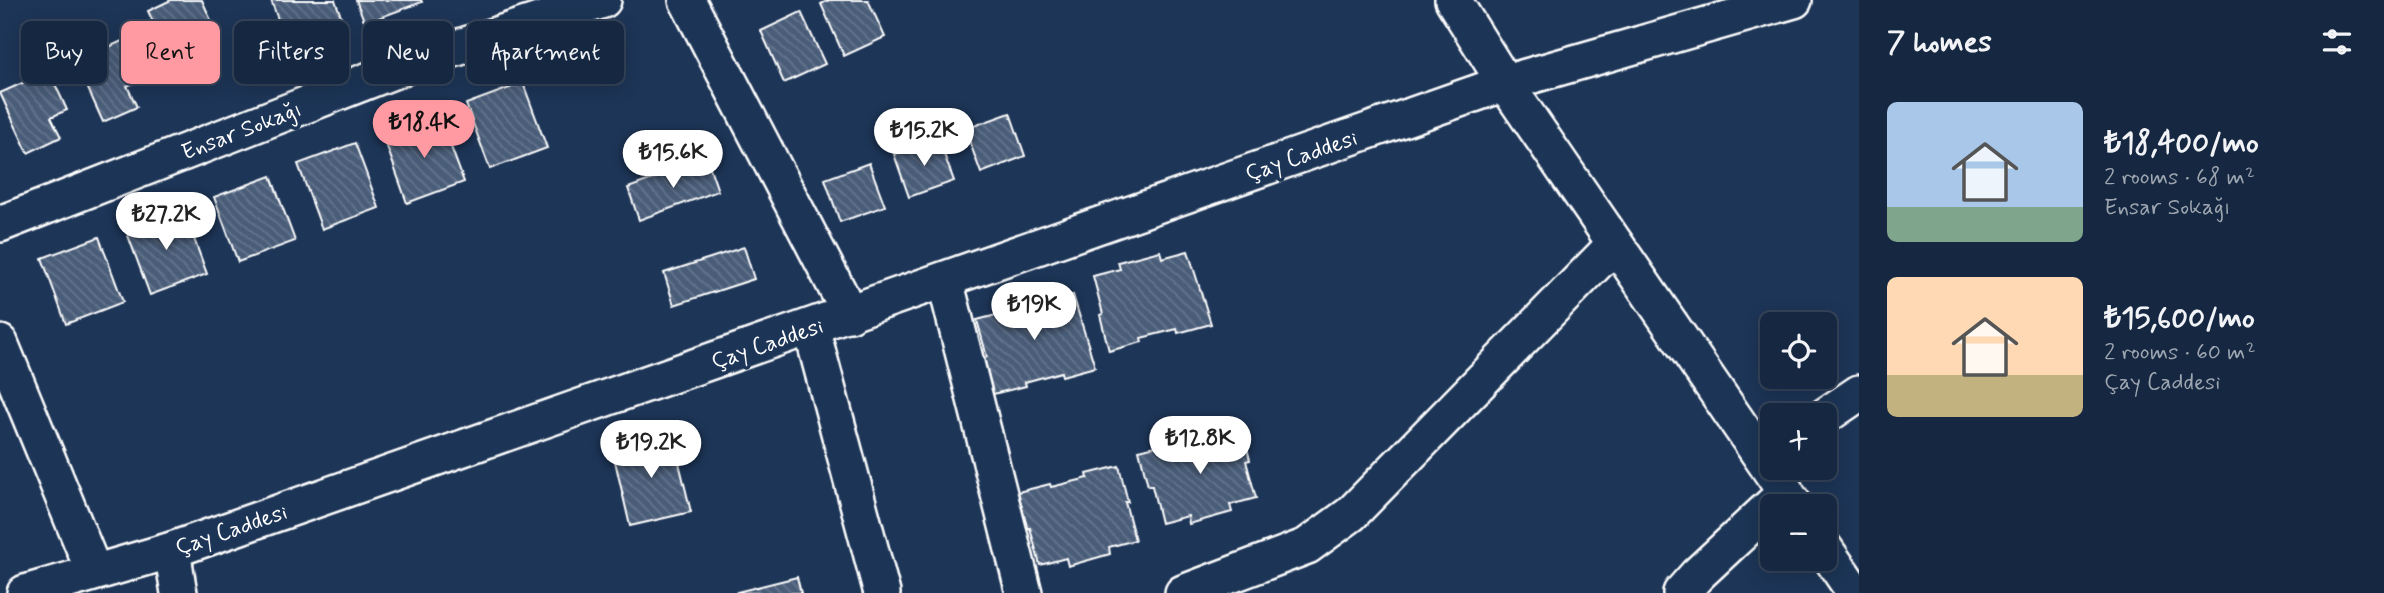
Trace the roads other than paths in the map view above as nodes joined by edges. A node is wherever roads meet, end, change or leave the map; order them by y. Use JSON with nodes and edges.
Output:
{"nodes":[{"id":1,"x":603,"y":0,"type":"edge"},
{"id":2,"x":687,"y":0,"type":"edge"},
{"id":3,"x":1453,"y":0,"type":"edge"},
{"id":4,"x":1786,"y":1,"type":"edge"},
{"id":5,"x":1505,"y":83,"type":"junction"},
{"id":6,"x":0,"y":224,"type":"edge"},
{"id":7,"x":1615,"y":244,"type":"junction"},
{"id":8,"x":945,"y":280,"type":"junction"},
{"id":9,"x":850,"y":314,"type":"junction"},
{"id":10,"x":811,"y":327,"type":"junction"},
{"id":11,"x":0,"y":344,"type":"edge"},
{"id":12,"x":1859,"y":393,"type":"edge"},
{"id":13,"x":1837,"y":408,"type":"edge"},
{"id":14,"x":1760,"y":444,"type":"edge"},
{"id":15,"x":1760,"y":524,"type":"edge"},
{"id":16,"x":172,"y":550,"type":"junction"},
{"id":17,"x":1837,"y":567,"type":"edge"},
{"id":18,"x":94,"y":572,"type":"junction"},
{"id":19,"x":38,"y":591,"type":"edge"},
{"id":20,"x":179,"y":593,"type":"edge"},
{"id":21,"x":881,"y":593,"type":"edge"},
{"id":22,"x":1024,"y":593,"type":"edge"},
{"id":23,"x":1183,"y":593,"type":"edge"},
{"id":24,"x":1681,"y":593,"type":"edge"},
{"id":25,"x":1855,"y":593,"type":"edge"}],
"edges":[{"from":1,"to":6,"type":"street","name":"Ensar Sokağı"},
{"from":2,"to":9,"type":"street"},
{"from":3,"to":5,"type":"street"},
{"from":4,"to":5,"type":"street","name":"Çay Caddesi"},
{"from":5,"to":7,"type":"street"},
{"from":5,"to":8,"type":"street","name":"Çay Caddesi"},
{"from":7,"to":14,"type":"street"},
{"from":7,"to":23,"type":"street"},
{"from":8,"to":9,"type":"street","name":"Çay Caddesi"},
{"from":8,"to":22,"type":"street"},
{"from":9,"to":10,"type":"street","name":"Çay Caddesi"},
{"from":10,"to":16,"type":"street","name":"Çay Caddesi"},
{"from":10,"to":21,"type":"street"},
{"from":11,"to":18,"type":"street"},
{"from":12,"to":13,"type":"street"},
{"from":15,"to":24,"type":"street"},
{"from":16,"to":18,"type":"street","name":"Çay Caddesi"},
{"from":16,"to":20,"type":"street"},
{"from":17,"to":25,"type":"street"},
{"from":18,"to":19,"type":"street","name":"Çay Caddesi"}]}
